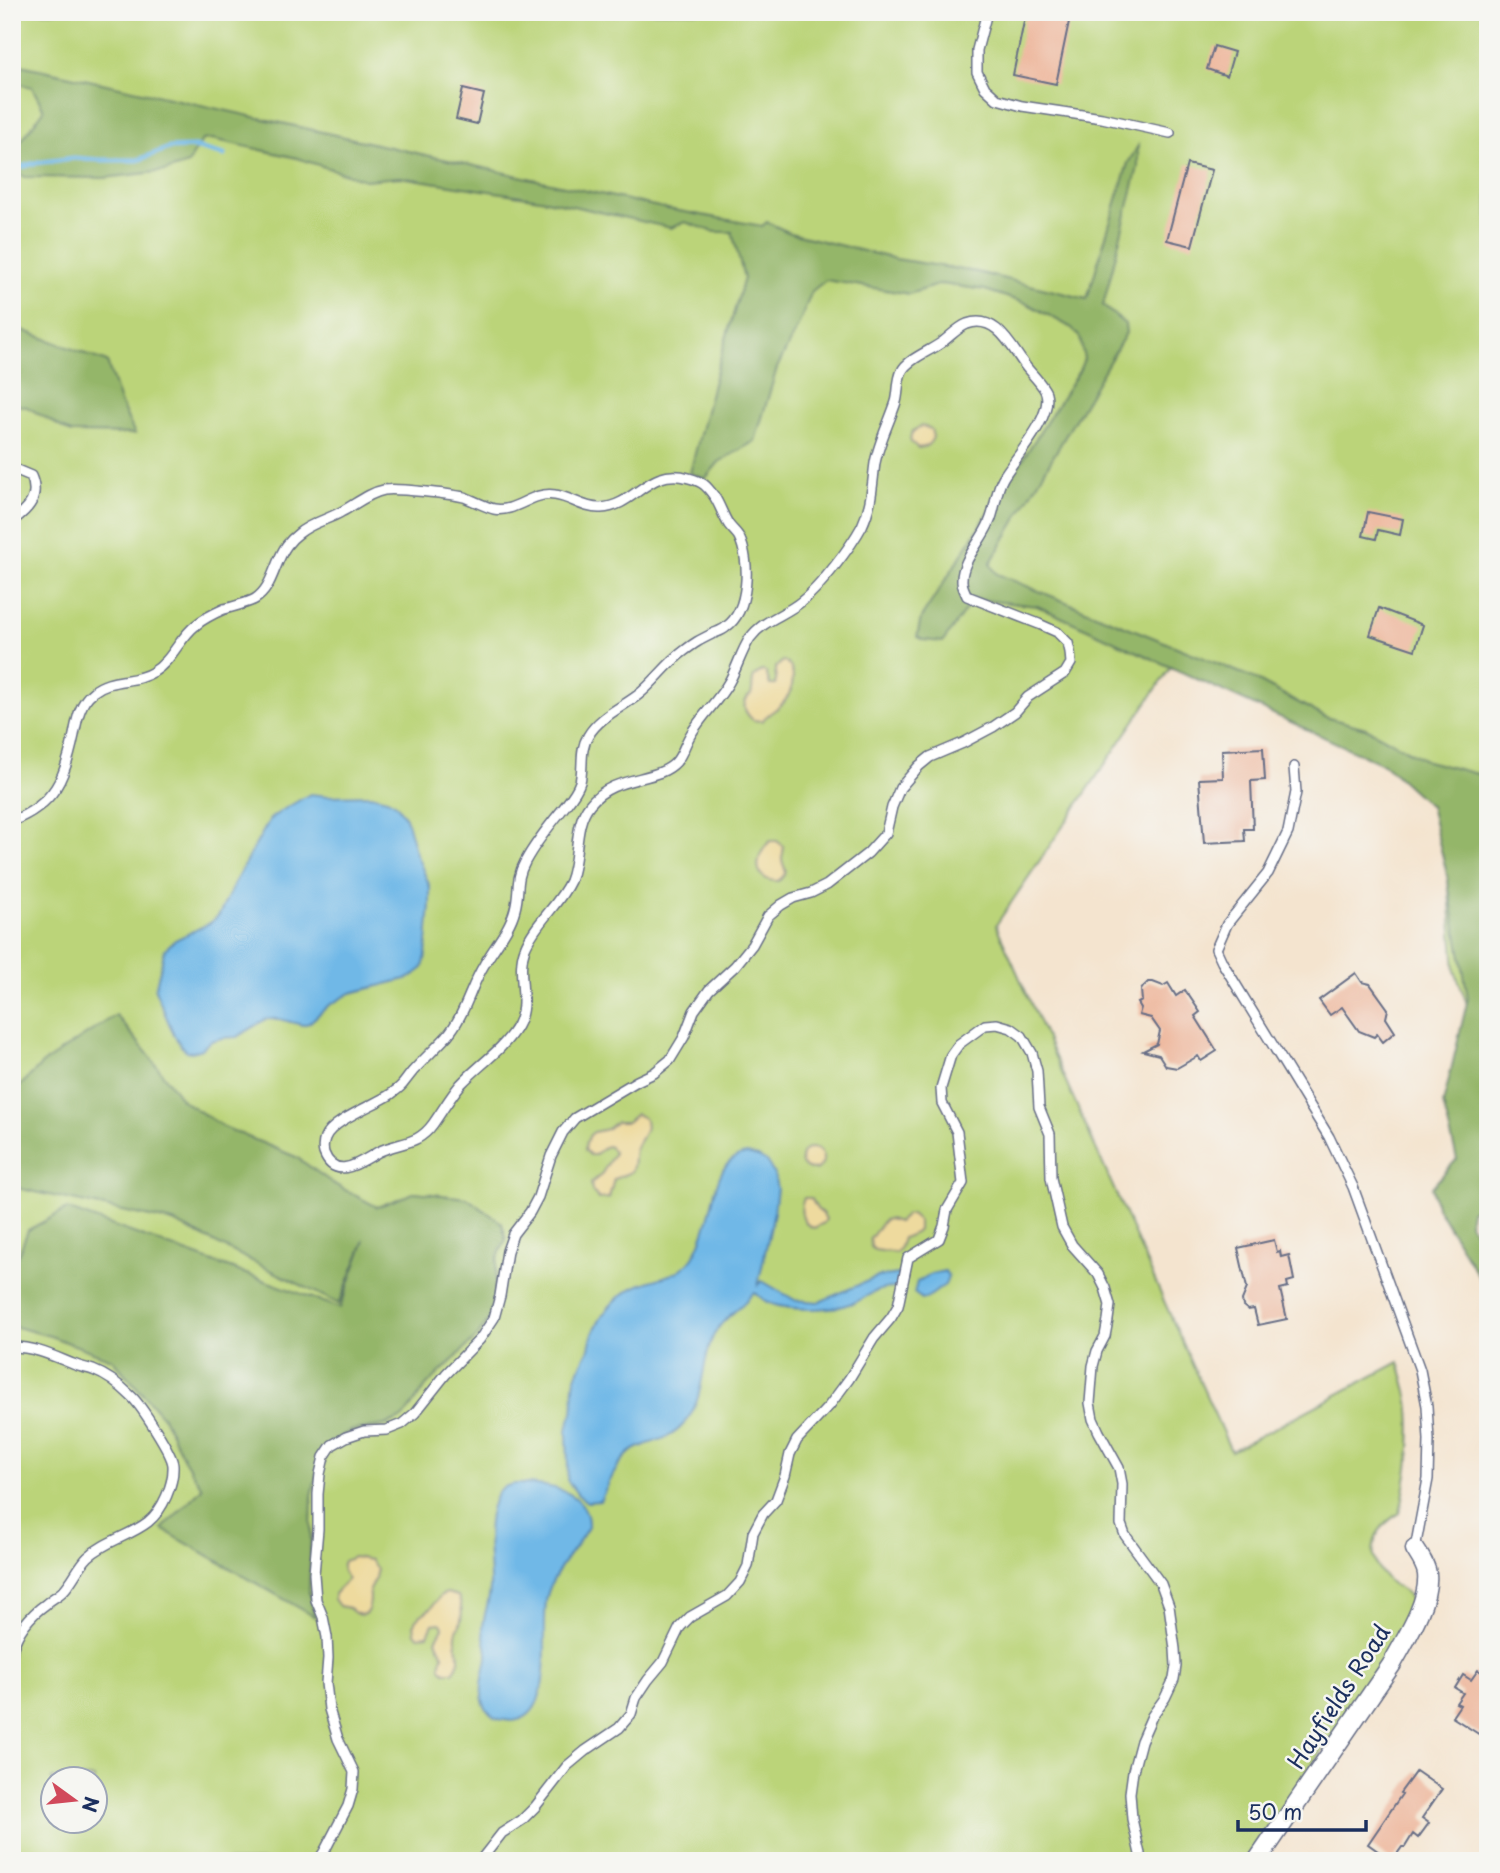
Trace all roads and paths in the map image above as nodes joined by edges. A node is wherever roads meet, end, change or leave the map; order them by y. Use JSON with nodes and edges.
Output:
{"nodes":[{"id":1,"x":987,"y":12,"type":"edge"},
{"id":2,"x":1170,"y":133,"type":"dead end"},
{"id":3,"x":12,"y":468,"type":"edge"},
{"id":4,"x":12,"y":521,"type":"edge"},
{"id":5,"x":1294,"y":767,"type":"dead end"},
{"id":6,"x":12,"y":821,"type":"edge"},
{"id":7,"x":12,"y":1347,"type":"edge"},
{"id":8,"x":1415,"y":1549,"type":"joint"},
{"id":9,"x":12,"y":1650,"type":"edge"},
{"id":10,"x":318,"y":1861,"type":"edge"},
{"id":11,"x":480,"y":1861,"type":"edge"},
{"id":12,"x":1139,"y":1861,"type":"edge"},
{"id":13,"x":1257,"y":1861,"type":"edge"}],
"edges":[{"from":1,"to":2,"type":"lane"},
{"from":3,"to":4,"type":"lane"},
{"from":5,"to":8,"type":"lane"},
{"from":6,"to":10,"type":"lane"},
{"from":7,"to":9,"type":"lane"},
{"from":8,"to":13,"type":"street","name":"Hayfields Road"},
{"from":11,"to":12,"type":"lane"}]}
